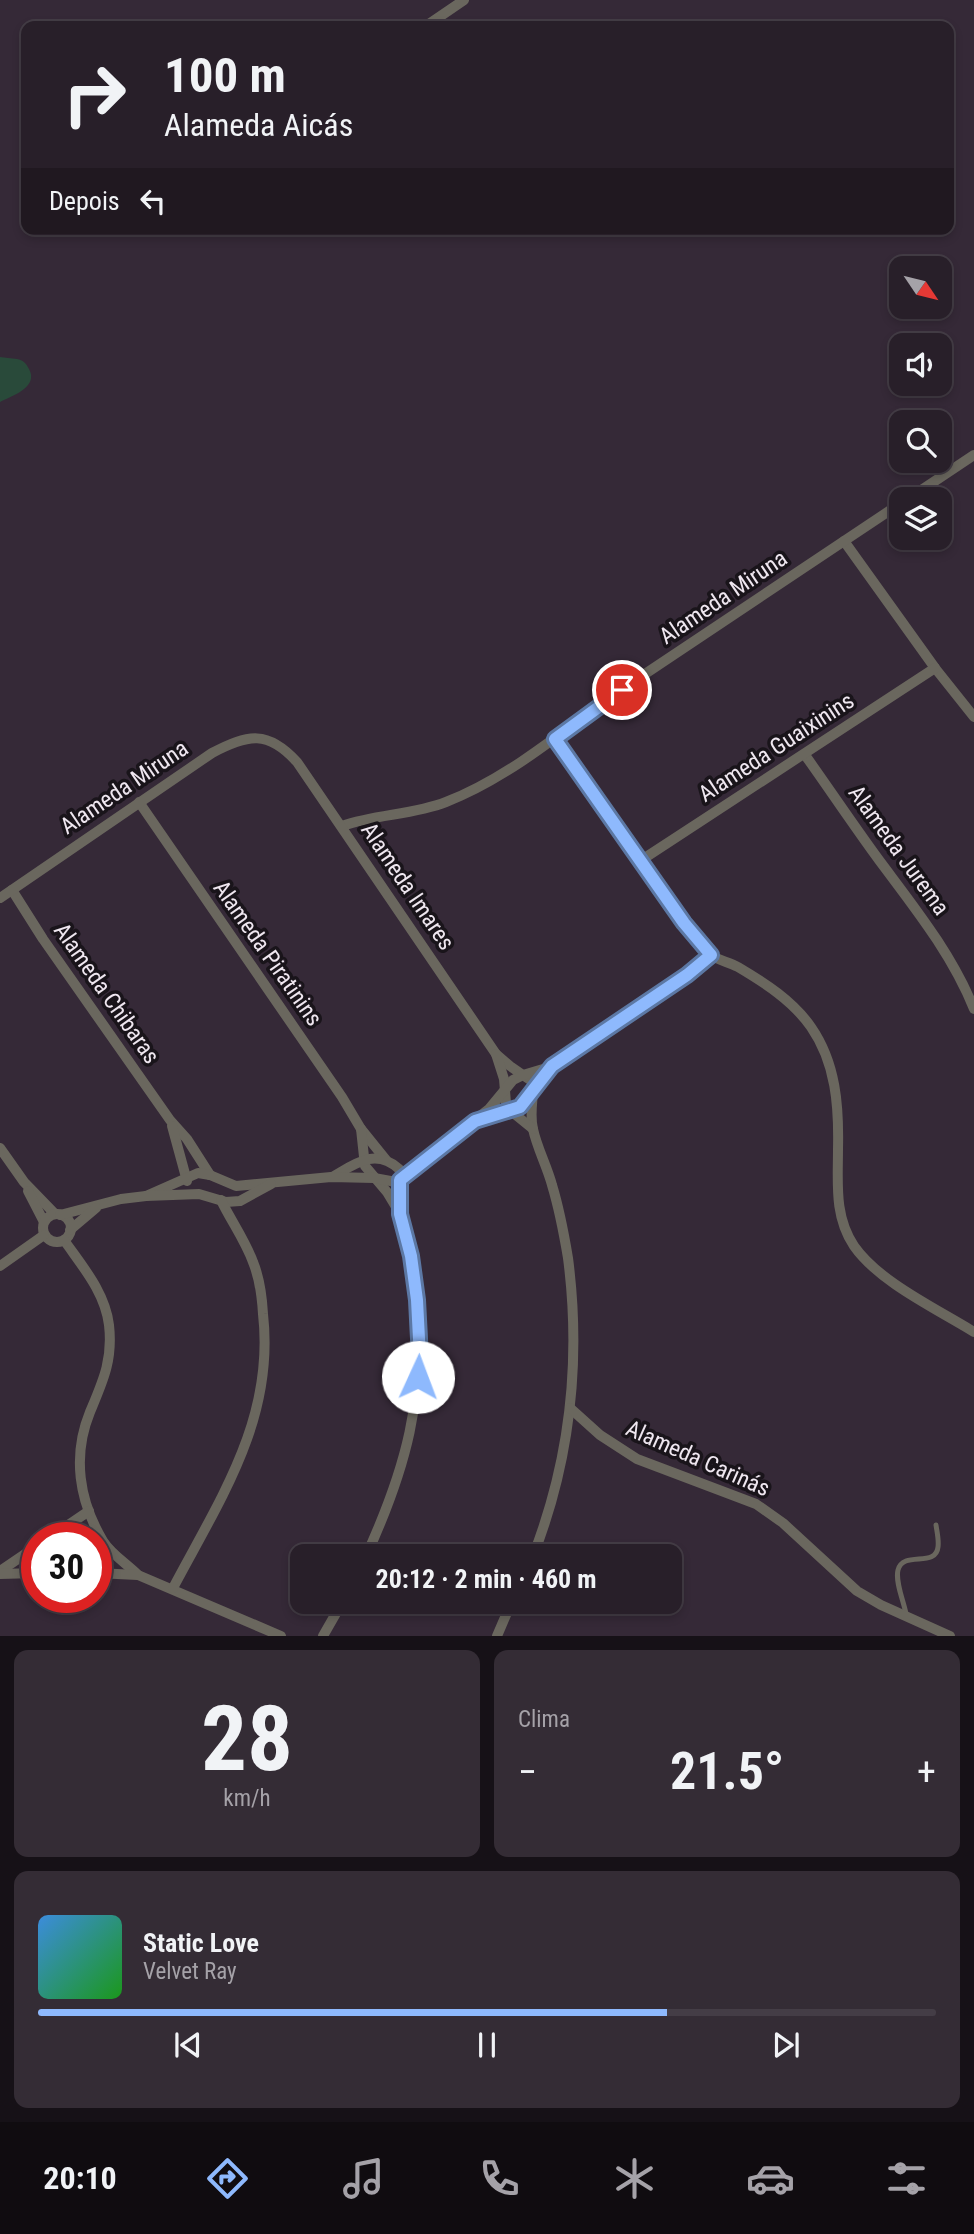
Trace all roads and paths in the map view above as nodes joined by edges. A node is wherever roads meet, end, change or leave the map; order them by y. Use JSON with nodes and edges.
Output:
{"nodes":[{"id":1,"x":464,"y":0,"type":"edge"},
{"id":2,"x":433,"y":21,"type":"edge"},
{"id":3,"x":974,"y":456,"type":"edge"},
{"id":4,"x":926,"y":487,"type":"edge"},
{"id":5,"x":889,"y":511,"type":"edge"},
{"id":6,"x":844,"y":541,"type":"junction"},
{"id":7,"x":935,"y":668,"type":"junction"},
{"id":8,"x":974,"y":717,"type":"edge"},
{"id":9,"x":555,"y":739,"type":"junction"},
{"id":10,"x":280,"y":745,"type":"joint"},
{"id":11,"x":805,"y":755,"type":"junction"},
{"id":12,"x":139,"y":802,"type":"junction"},
{"id":13,"x":342,"y":826,"type":"junction"},
{"id":14,"x":640,"y":861,"type":"junction"},
{"id":15,"x":12,"y":890,"type":"junction"},
{"id":16,"x":0,"y":898,"type":"edge"},
{"id":17,"x":711,"y":955,"type":"junction"},
{"id":18,"x":974,"y":1009,"type":"edge"},
{"id":19,"x":496,"y":1054,"type":"junction"},
{"id":20,"x":552,"y":1066,"type":"junction"},
{"id":21,"x":523,"y":1074,"type":"junction"},
{"id":22,"x":505,"y":1091,"type":"junction"},
{"id":23,"x":533,"y":1093,"type":"junction"},
{"id":24,"x":511,"y":1111,"type":"junction"},
{"id":25,"x":170,"y":1120,"type":"junction"},
{"id":26,"x":475,"y":1121,"type":"junction"},
{"id":27,"x":361,"y":1129,"type":"junction"},
{"id":28,"x":533,"y":1129,"type":"junction"},
{"id":29,"x":0,"y":1148,"type":"edge"},
{"id":30,"x":430,"y":1156,"type":"junction"},
{"id":31,"x":363,"y":1159,"type":"junction"},
{"id":32,"x":391,"y":1163,"type":"junction"},
{"id":33,"x":210,"y":1175,"type":"junction"},
{"id":34,"x":186,"y":1177,"type":"junction"},
{"id":35,"x":331,"y":1177,"type":"junction"},
{"id":36,"x":374,"y":1178,"type":"junction"},
{"id":37,"x":400,"y":1180,"type":"junction"},
{"id":38,"x":276,"y":1181,"type":"junction"},
{"id":39,"x":24,"y":1182,"type":"junction"},
{"id":40,"x":236,"y":1186,"type":"junction"},
{"id":41,"x":191,"y":1194,"type":"junction"},
{"id":42,"x":146,"y":1196,"type":"junction"},
{"id":43,"x":221,"y":1200,"type":"junction"},
{"id":44,"x":240,"y":1201,"type":"junction"},
{"id":45,"x":104,"y":1203,"type":"junction"},
{"id":46,"x":58,"y":1214,"type":"junction"},
{"id":47,"x":400,"y":1214,"type":"junction"},
{"id":48,"x":44,"y":1222,"type":"junction"},
{"id":49,"x":237,"y":1228,"type":"junction"},
{"id":50,"x":70,"y":1230,"type":"junction"},
{"id":51,"x":44,"y":1235,"type":"junction"},
{"id":52,"x":64,"y":1240,"type":"junction"},
{"id":53,"x":0,"y":1266,"type":"edge"},
{"id":54,"x":974,"y":1332,"type":"edge"},
{"id":55,"x":570,"y":1408,"type":"junction"},
{"id":56,"x":89,"y":1511,"type":"junction"},
{"id":57,"x":73,"y":1522,"type":"edge"},
{"id":58,"x":936,"y":1525,"type":"dead end"},
{"id":59,"x":371,"y":1544,"type":"edge"},
{"id":60,"x":537,"y":1544,"type":"edge"},
{"id":61,"x":21,"y":1557,"type":"edge"},
{"id":62,"x":0,"y":1572,"type":"edge"},
{"id":63,"x":21,"y":1573,"type":"edge"},
{"id":64,"x":112,"y":1574,"type":"edge"},
{"id":65,"x":138,"y":1575,"type":"junction"},
{"id":66,"x":173,"y":1588,"type":"junction"},
{"id":67,"x":336,"y":1614,"type":"edge"},
{"id":68,"x":506,"y":1614,"type":"edge"},
{"id":69,"x":907,"y":1618,"type":"junction"},
{"id":70,"x":281,"y":1636,"type":"edge"},
{"id":71,"x":323,"y":1636,"type":"edge"},
{"id":72,"x":497,"y":1636,"type":"edge"},
{"id":73,"x":950,"y":1636,"type":"edge"}],
"edges":[{"from":1,"to":2,"type":"street"},
{"from":3,"to":4,"type":"street"},
{"from":5,"to":6,"type":"street","name":"Alameda Miruna"},
{"from":6,"to":7,"type":"street"},
{"from":6,"to":9,"type":"street","name":"Alameda Miruna"},
{"from":7,"to":8,"type":"street"},
{"from":7,"to":11,"type":"street","name":"Alameda Guaixinins"},
{"from":9,"to":13,"type":"street","name":"Alameda Miruna"},
{"from":9,"to":14,"type":"street"},
{"from":10,"to":12,"type":"street","name":"Alameda Miruna"},
{"from":10,"to":13,"type":"street","name":"Alameda Imares"},
{"from":11,"to":14,"type":"street","name":"Alameda Guaixinins"},
{"from":11,"to":18,"type":"street","name":"Alameda Jurema"},
{"from":12,"to":15,"type":"street","name":"Alameda Miruna"},
{"from":12,"to":27,"type":"street","name":"Alameda Piratinins"},
{"from":13,"to":19,"type":"street","name":"Alameda Imares"},
{"from":14,"to":17,"type":"street"},
{"from":15,"to":16,"type":"street","name":"Alameda Miruna"},
{"from":15,"to":25,"type":"street","name":"Alameda Chibaras"},
{"from":17,"to":20,"type":"street"},
{"from":17,"to":54,"type":"street"},
{"from":19,"to":21,"type":"street"},
{"from":19,"to":22,"type":"street"},
{"from":20,"to":21,"type":"street"},
{"from":20,"to":23,"type":"street"},
{"from":21,"to":22,"type":"street"},
{"from":21,"to":23,"type":"street"},
{"from":22,"to":24,"type":"street"},
{"from":22,"to":26,"type":"street"},
{"from":23,"to":24,"type":"street"},
{"from":23,"to":28,"type":"street"},
{"from":24,"to":26,"type":"street"},
{"from":24,"to":28,"type":"street"},
{"from":25,"to":33,"type":"street","name":"Alameda Chibaras"},
{"from":25,"to":34,"type":"street"},
{"from":26,"to":30,"type":"street"},
{"from":27,"to":31,"type":"street"},
{"from":27,"to":32,"type":"street","name":"Alameda Piratinins"},
{"from":28,"to":55,"type":"street"},
{"from":29,"to":39,"type":"street"},
{"from":30,"to":32,"type":"street"},
{"from":30,"to":37,"type":"street"},
{"from":31,"to":32,"type":"street"},
{"from":31,"to":35,"type":"street"},
{"from":31,"to":36,"type":"street"},
{"from":32,"to":37,"type":"street"},
{"from":33,"to":34,"type":"street"},
{"from":33,"to":40,"type":"street"},
{"from":34,"to":41,"type":"street"},
{"from":34,"to":42,"type":"street"},
{"from":35,"to":36,"type":"street"},
{"from":35,"to":38,"type":"street"},
{"from":36,"to":37,"type":"street"},
{"from":36,"to":47,"type":"street"},
{"from":37,"to":47,"type":"street"},
{"from":38,"to":40,"type":"street"},
{"from":38,"to":44,"type":"street"},
{"from":39,"to":46,"type":"street"},
{"from":39,"to":48,"type":"street"},
{"from":40,"to":44,"type":"street"},
{"from":41,"to":42,"type":"street"},
{"from":41,"to":43,"type":"street"},
{"from":42,"to":45,"type":"street"},
{"from":43,"to":44,"type":"street"},
{"from":43,"to":49,"type":"street"},
{"from":44,"to":49,"type":"street"},
{"from":45,"to":46,"type":"street"},
{"from":45,"to":50,"type":"street"},
{"from":46,"to":48,"type":"street"},
{"from":46,"to":50,"type":"street"},
{"from":47,"to":59,"type":"street"},
{"from":48,"to":51,"type":"street"},
{"from":49,"to":66,"type":"street"},
{"from":50,"to":52,"type":"street"},
{"from":51,"to":52,"type":"street"},
{"from":51,"to":53,"type":"street"},
{"from":52,"to":56,"type":"street"},
{"from":55,"to":60,"type":"street"},
{"from":55,"to":69,"type":"street","name":"Alameda Carinás"},
{"from":56,"to":57,"type":"street"},
{"from":56,"to":65,"type":"street"},
{"from":58,"to":69,"type":"lane"},
{"from":61,"to":62,"type":"street"},
{"from":62,"to":63,"type":"street"},
{"from":64,"to":65,"type":"street"},
{"from":65,"to":66,"type":"street"},
{"from":66,"to":70,"type":"street"},
{"from":67,"to":71,"type":"street"},
{"from":68,"to":72,"type":"street"},
{"from":69,"to":73,"type":"street","name":"Alameda Carinás"}]}
